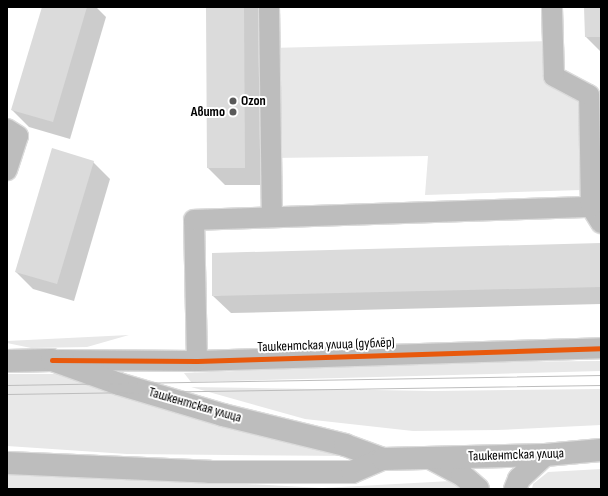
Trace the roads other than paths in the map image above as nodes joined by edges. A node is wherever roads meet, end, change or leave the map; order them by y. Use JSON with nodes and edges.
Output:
{"nodes":[{"id":1,"x":269,"y":7,"type":"edge"},
{"id":2,"x":552,"y":7,"type":"edge"},
{"id":3,"x":7,"y":129,"type":"edge"},
{"id":4,"x":7,"y":170,"type":"edge"},
{"id":5,"x":596,"y":215,"type":"edge"},
{"id":6,"x":272,"y":217,"type":"junction"},
{"id":7,"x":601,"y":348,"type":"edge"},
{"id":8,"x":52,"y":360,"type":"junction"},
{"id":9,"x":7,"y":361,"type":"edge"},
{"id":10,"x":197,"y":361,"type":"junction"},
{"id":11,"x":601,"y":450,"type":"edge"},
{"id":12,"x":545,"y":455,"type":"junction"},
{"id":13,"x":431,"y":458,"type":"junction"},
{"id":14,"x":383,"y":459,"type":"junction"},
{"id":15,"x":7,"y":463,"type":"edge"},
{"id":16,"x":478,"y":489,"type":"edge"},
{"id":17,"x":515,"y":489,"type":"edge"}],
"edges":[{"from":1,"to":6,"type":"street"},
{"from":2,"to":5,"type":"street"},
{"from":3,"to":4,"type":"street"},
{"from":5,"to":6,"type":"street"},
{"from":6,"to":10,"type":"street"},
{"from":7,"to":10,"type":"street","name":"Ташкентская улица (дублёр)"},
{"from":8,"to":9,"type":"main road","name":"Ташкентская улица"},
{"from":8,"to":10,"type":"street","name":"Ташкентская улица (дублёр)"},
{"from":8,"to":14,"type":"main road","name":"Ташкентская улица"},
{"from":11,"to":12,"type":"main road","name":"Ташкентская улица"},
{"from":12,"to":13,"type":"main road","name":"Ташкентская улица"},
{"from":12,"to":17,"type":"main road"},
{"from":13,"to":14,"type":"main road","name":"Ташкентская улица"},
{"from":13,"to":16,"type":"main road"},
{"from":14,"to":15,"type":"main road","name":"Ташкентская улица"}]}
